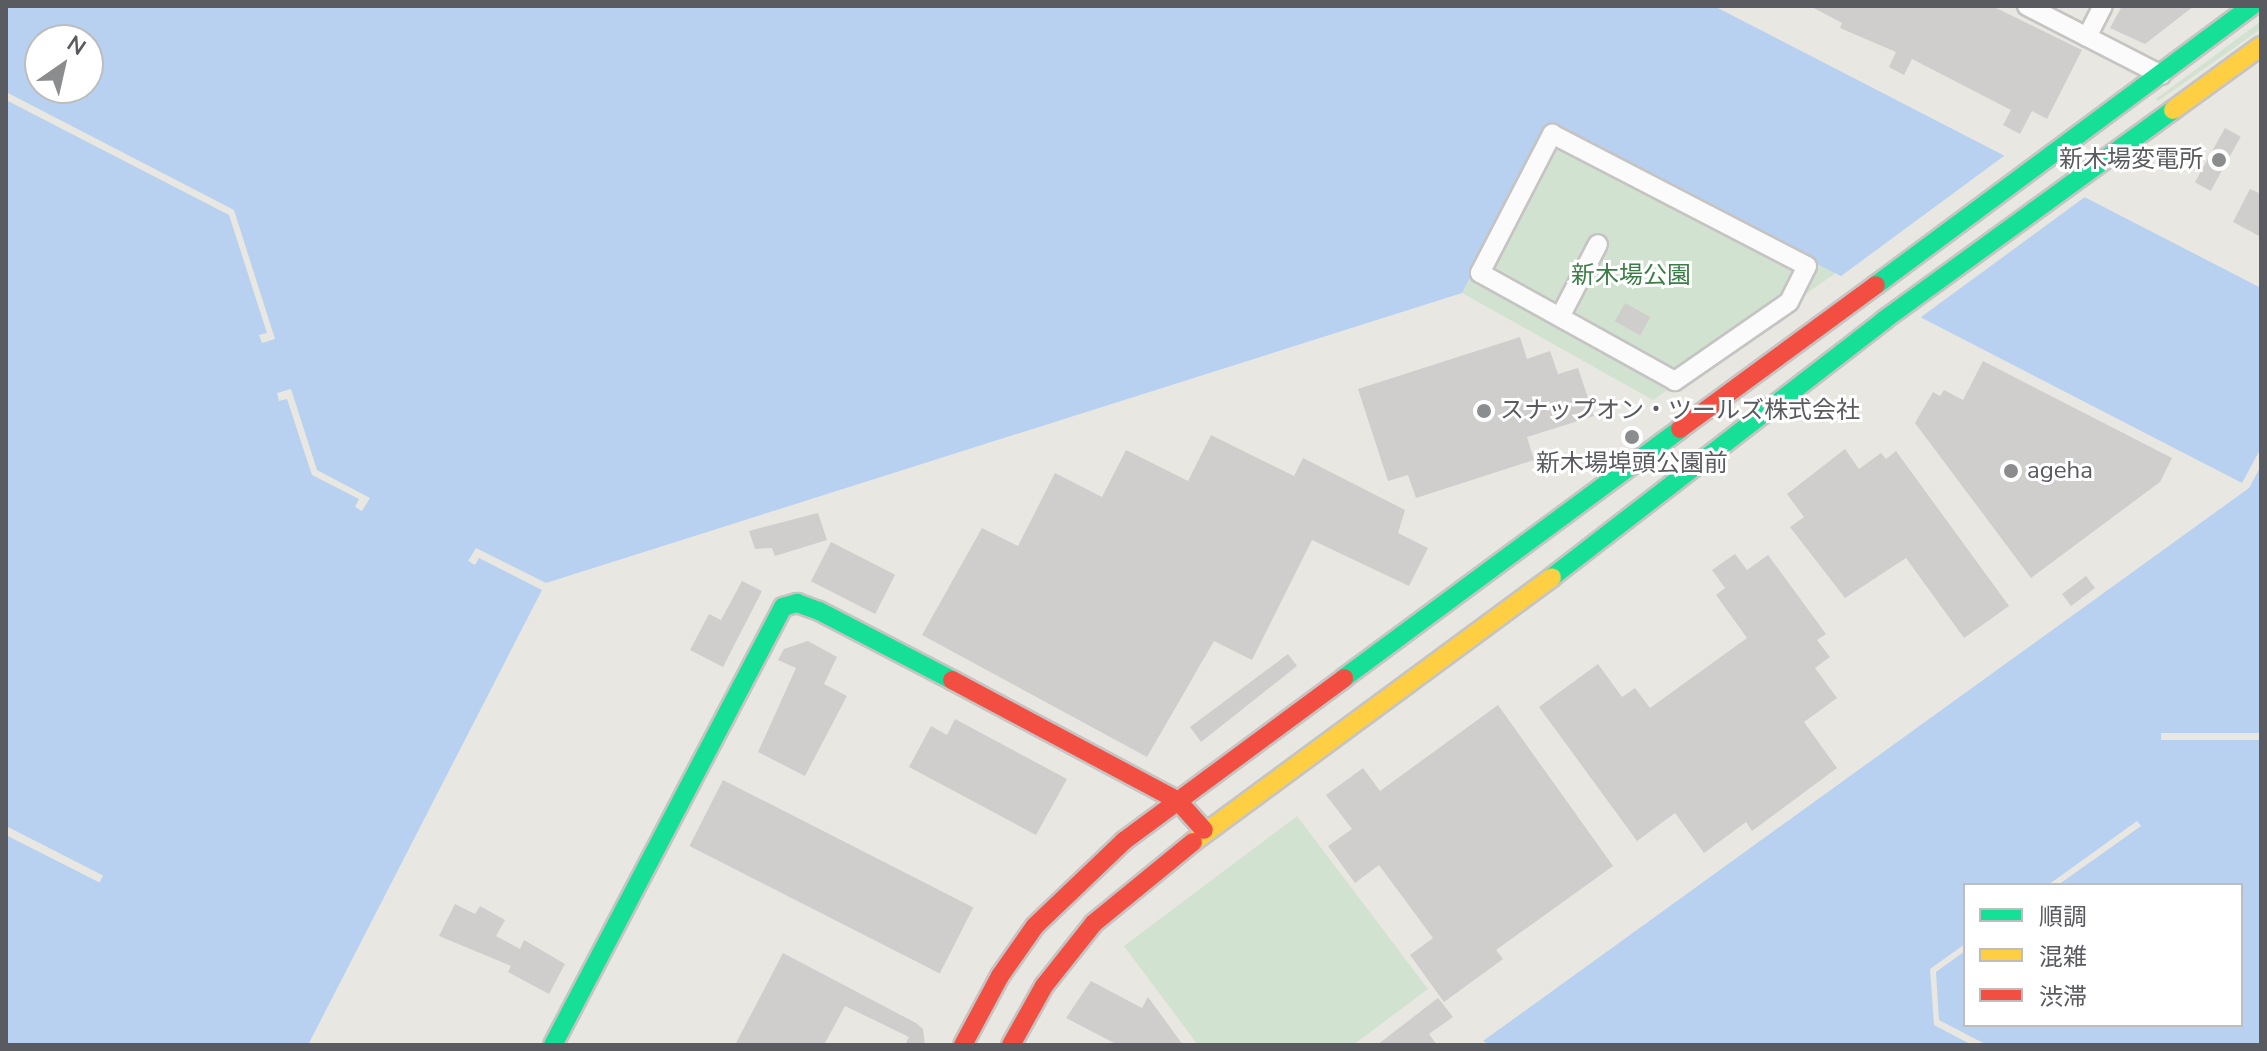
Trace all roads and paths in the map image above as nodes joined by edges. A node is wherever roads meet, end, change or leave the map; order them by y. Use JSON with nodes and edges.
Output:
{"nodes":[{"id":1,"x":2027,"y":6,"type":"edge"},
{"id":2,"x":2103,"y":6,"type":"edge"},
{"id":3,"x":2252,"y":6,"type":"edge"},
{"id":4,"x":2087,"y":37,"type":"junction"},
{"id":5,"x":2261,"y":46,"type":"edge"},
{"id":6,"x":2161,"y":75,"type":"junction"},
{"id":7,"x":1598,"y":244,"type":"dead end"},
{"id":8,"x":1560,"y":317,"type":"junction"},
{"id":9,"x":1177,"y":800,"type":"junction"},
{"id":10,"x":1204,"y":830,"type":"junction"},
{"id":11,"x":553,"y":1045,"type":"edge"},
{"id":12,"x":963,"y":1045,"type":"edge"},
{"id":13,"x":1011,"y":1045,"type":"edge"}],
"edges":[{"from":1,"to":4,"type":"street"},
{"from":2,"to":4,"type":"street"},
{"from":3,"to":6,"type":"street"},
{"from":4,"to":6,"type":"street"},
{"from":5,"to":10,"type":"street"},
{"from":6,"to":9,"type":"street"},
{"from":7,"to":8,"type":"street"},
{"from":8,"to":8,"type":"street"},
{"from":9,"to":10,"type":"street"},
{"from":9,"to":11,"type":"street"},
{"from":9,"to":12,"type":"street"},
{"from":10,"to":13,"type":"street"}]}
